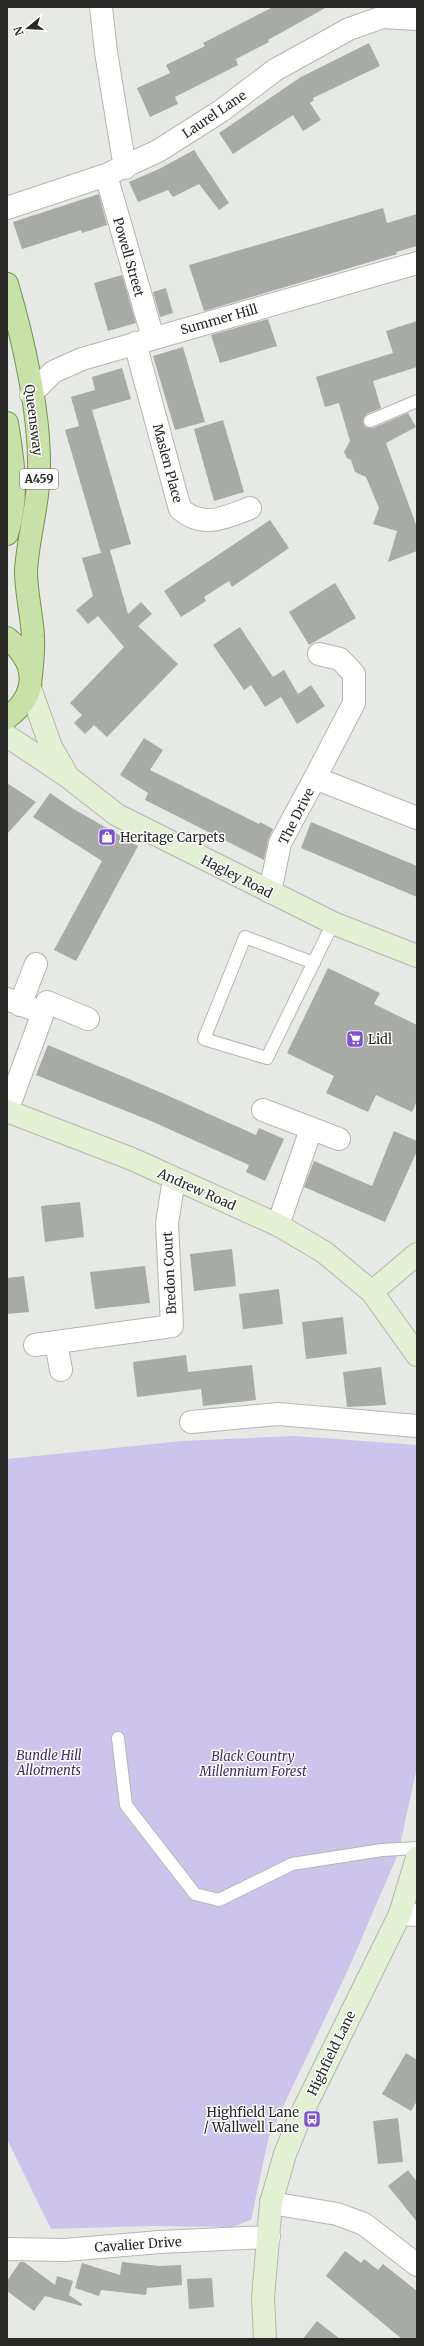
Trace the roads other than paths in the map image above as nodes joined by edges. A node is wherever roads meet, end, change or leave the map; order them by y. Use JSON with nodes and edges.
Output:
{"nodes":[{"id":1,"x":102,"y":7,"type":"edge"},
{"id":2,"x":417,"y":19,"type":"edge"},
{"id":3,"x":116,"y":172,"type":"junction"},
{"id":4,"x":7,"y":208,"type":"edge"},
{"id":5,"x":417,"y":263,"type":"edge"},
{"id":6,"x":7,"y":284,"type":"edge"},
{"id":7,"x":144,"y":341,"type":"junction"},
{"id":8,"x":31,"y":394,"type":"junction"},
{"id":9,"x":417,"y":401,"type":"edge"},
{"id":10,"x":370,"y":421,"type":"dead end"},
{"id":11,"x":7,"y":423,"type":"edge"},
{"id":12,"x":250,"y":508,"type":"dead end"},
{"id":13,"x":7,"y":534,"type":"edge"},
{"id":14,"x":7,"y":638,"type":"edge"},
{"id":15,"x":319,"y":654,"type":"dead end"},
{"id":16,"x":31,"y":682,"type":"junction"},
{"id":17,"x":7,"y":718,"type":"edge"},
{"id":18,"x":7,"y":736,"type":"edge"},
{"id":19,"x":67,"y":776,"type":"junction"},
{"id":20,"x":315,"y":778,"type":"junction"},
{"id":21,"x":417,"y":818,"type":"edge"},
{"id":22,"x":270,"y":892,"type":"junction"},
{"id":23,"x":333,"y":923,"type":"junction"},
{"id":24,"x":417,"y":956,"type":"edge"},
{"id":25,"x":314,"y":963,"type":"junction"},
{"id":26,"x":36,"y":964,"type":"dead end"},
{"id":27,"x":14,"y":1002,"type":"edge"},
{"id":28,"x":43,"y":1014,"type":"junction"},
{"id":29,"x":88,"y":1019,"type":"dead end"},
{"id":30,"x":263,"y":1110,"type":"dead end"},
{"id":31,"x":7,"y":1111,"type":"edge"},
{"id":32,"x":311,"y":1129,"type":"junction"},
{"id":33,"x":339,"y":1139,"type":"dead end"},
{"id":34,"x":174,"y":1179,"type":"junction"},
{"id":35,"x":278,"y":1225,"type":"junction"},
{"id":36,"x":417,"y":1254,"type":"edge"},
{"id":37,"x":372,"y":1292,"type":"junction"},
{"id":38,"x":56,"y":1342,"type":"junction"},
{"id":39,"x":35,"y":1345,"type":"dead end"},
{"id":40,"x":417,"y":1355,"type":"edge"},
{"id":41,"x":61,"y":1370,"type":"dead end"},
{"id":42,"x":191,"y":1422,"type":"dead end"},
{"id":43,"x":417,"y":1426,"type":"edge"},
{"id":44,"x":118,"y":1738,"type":"dead end"},
{"id":45,"x":417,"y":1848,"type":"edge"},
{"id":46,"x":417,"y":1858,"type":"edge"},
{"id":47,"x":408,"y":1914,"type":"edge"},
{"id":48,"x":271,"y":2203,"type":"junction"},
{"id":49,"x":269,"y":2237,"type":"junction"},
{"id":50,"x":7,"y":2249,"type":"edge"},
{"id":51,"x":417,"y":2265,"type":"edge"},
{"id":52,"x":264,"y":2339,"type":"edge"}],
"edges":[{"from":1,"to":3,"type":"street","name":"Powell Street"},
{"from":2,"to":3,"type":"street","name":"Laurel Lane"},
{"from":3,"to":4,"type":"street","name":"Laurel Lane"},
{"from":3,"to":7,"type":"street","name":"Powell Street"},
{"from":5,"to":7,"type":"street","name":"Summer Hill"},
{"from":6,"to":8,"type":"main road","name":"Queensway","number":"A459"},
{"from":7,"to":8,"type":"street","name":"Summer Hill"},
{"from":7,"to":12,"type":"street","name":"Maslen Place"},
{"from":8,"to":16,"type":"main road","name":"Queensway","number":"A459"},
{"from":9,"to":10,"type":"lane"},
{"from":11,"to":13,"type":"main road","name":"Queensway","number":"A459"},
{"from":14,"to":16,"type":"main road"},
{"from":15,"to":20,"type":"street"},
{"from":16,"to":17,"type":"main road"},
{"from":16,"to":19,"type":"street","name":"Hagley Road"},
{"from":18,"to":19,"type":"street","name":"Hagley Road"},
{"from":19,"to":22,"type":"street","name":"Hagley Road"},
{"from":20,"to":21,"type":"street","name":"The Drive"},
{"from":20,"to":22,"type":"street","name":"The Drive"},
{"from":22,"to":23,"type":"street","name":"Hagley Road"},
{"from":23,"to":24,"type":"street","name":"Hagley Road"},
{"from":23,"to":25,"type":"lane"},
{"from":25,"to":25,"type":"lane"},
{"from":26,"to":27,"type":"street"},
{"from":27,"to":28,"type":"street"},
{"from":28,"to":29,"type":"street"},
{"from":28,"to":31,"type":"street"},
{"from":30,"to":32,"type":"street"},
{"from":31,"to":34,"type":"street","name":"Andrew Road"},
{"from":32,"to":33,"type":"street"},
{"from":32,"to":35,"type":"street"},
{"from":34,"to":35,"type":"street","name":"Andrew Road"},
{"from":34,"to":38,"type":"street","name":"Bredon Court"},
{"from":35,"to":37,"type":"street","name":"Andrew Road"},
{"from":36,"to":37,"type":"street"},
{"from":37,"to":40,"type":"street"},
{"from":38,"to":39,"type":"street","name":"Bredon Court"},
{"from":38,"to":41,"type":"street"},
{"from":42,"to":43,"type":"street"},
{"from":44,"to":45,"type":"lane"},
{"from":46,"to":47,"type":"street","name":"Highfield Lane"},
{"from":47,"to":48,"type":"street","name":"Highfield Lane"},
{"from":48,"to":49,"type":"street","name":"Highfield Lane"},
{"from":48,"to":51,"type":"street"},
{"from":49,"to":50,"type":"street","name":"Cavalier Drive"},
{"from":49,"to":52,"type":"street","name":"Highfield Lane"}]}
